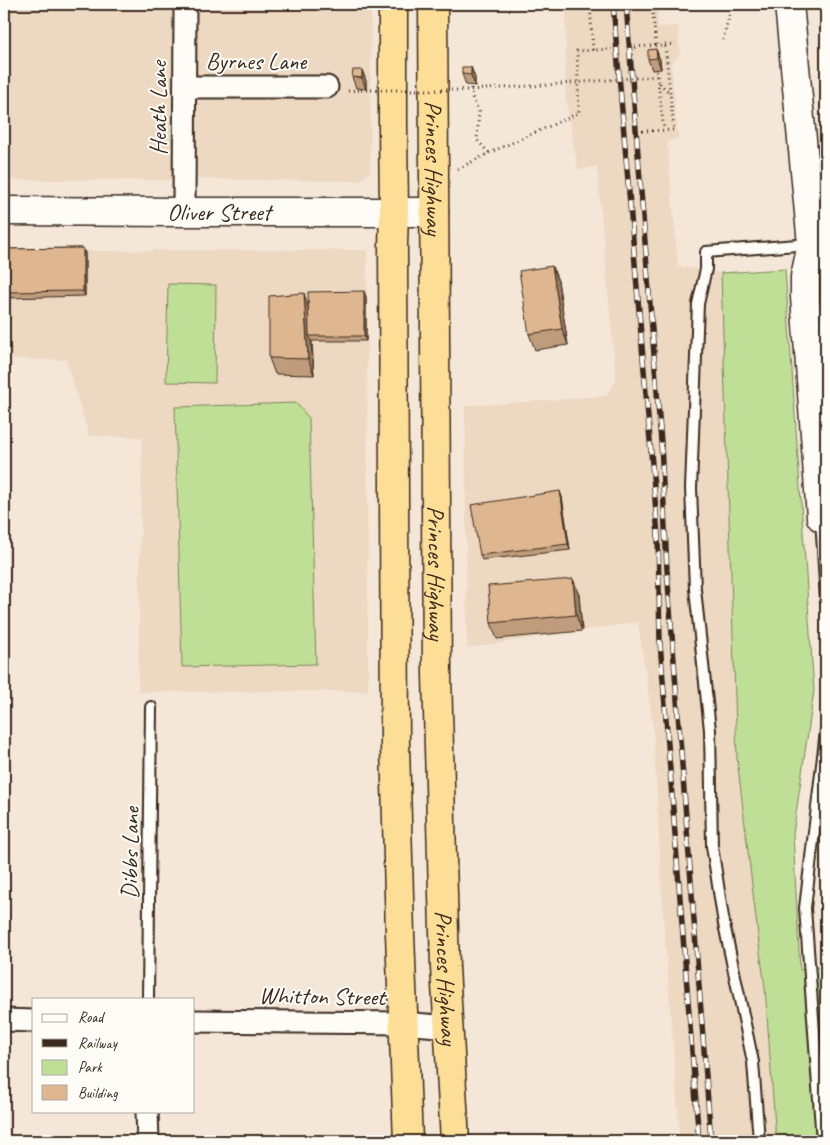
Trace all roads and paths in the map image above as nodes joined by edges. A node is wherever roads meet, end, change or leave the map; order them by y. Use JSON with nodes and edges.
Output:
{"nodes":[{"id":1,"x":185,"y":4,"type":"edge"},
{"id":2,"x":393,"y":4,"type":"edge"},
{"id":3,"x":432,"y":4,"type":"edge"},
{"id":4,"x":590,"y":4,"type":"edge"},
{"id":5,"x":652,"y":4,"type":"edge"},
{"id":6,"x":732,"y":4,"type":"edge"},
{"id":7,"x":789,"y":4,"type":"edge"},
{"id":8,"x":723,"y":40,"type":"dead end"},
{"id":9,"x":675,"y":44,"type":"dead end"},
{"id":10,"x":664,"y":45,"type":"junction"},
{"id":11,"x":656,"y":46,"type":"junction"},
{"id":12,"x":635,"y":47,"type":"dead end"},
{"id":13,"x":612,"y":49,"type":"dead end"},
{"id":14,"x":593,"y":50,"type":"junction"},
{"id":15,"x":657,"y":76,"type":"junction"},
{"id":16,"x":471,"y":82,"type":"edge"},
{"id":17,"x":362,"y":85,"type":"edge"},
{"id":18,"x":185,"y":87,"type":"junction"},
{"id":19,"x":337,"y":89,"type":"junction"},
{"id":20,"x":471,"y":90,"type":"junction"},
{"id":21,"x":362,"y":91,"type":"junction"},
{"id":22,"x":374,"y":91,"type":"dead end"},
{"id":23,"x":670,"y":93,"type":"junction"},
{"id":24,"x":664,"y":130,"type":"junction"},
{"id":25,"x":642,"y":131,"type":"dead end"},
{"id":26,"x":489,"y":153,"type":"junction"},
{"id":27,"x":458,"y":169,"type":"dead end"},
{"id":28,"x":4,"y":211,"type":"edge"},
{"id":29,"x":394,"y":211,"type":"junction"},
{"id":30,"x":184,"y":212,"type":"junction"},
{"id":31,"x":434,"y":212,"type":"junction"},
{"id":32,"x":812,"y":244,"type":"junction"},
{"id":33,"x":821,"y":517,"type":"joint"},
{"id":34,"x":826,"y":600,"type":"edge"},
{"id":35,"x":151,"y":707,"type":"dead end"},
{"id":36,"x":826,"y":731,"type":"edge"},
{"id":37,"x":148,"y":998,"type":"edge"},
{"id":38,"x":4,"y":1020,"type":"edge"},
{"id":39,"x":32,"y":1020,"type":"edge"},
{"id":40,"x":195,"y":1021,"type":"edge"},
{"id":41,"x":404,"y":1023,"type":"junction"},
{"id":42,"x":449,"y":1027,"type":"junction"},
{"id":43,"x":147,"y":1112,"type":"edge"},
{"id":44,"x":148,"y":1141,"type":"edge"},
{"id":45,"x":408,"y":1141,"type":"edge"},
{"id":46,"x":455,"y":1141,"type":"edge"},
{"id":47,"x":759,"y":1141,"type":"edge"},
{"id":48,"x":822,"y":1141,"type":"edge"}],
"edges":[{"from":1,"to":18,"type":"street","name":"Heath Lane"},
{"from":2,"to":29,"type":"highway","name":"Princes Highway"},
{"from":3,"to":31,"type":"highway","name":"Princes Highway"},
{"from":4,"to":14,"type":"path"},
{"from":5,"to":11,"type":"path"},
{"from":6,"to":8,"type":"path"},
{"from":7,"to":32,"type":"street"},
{"from":9,"to":10,"type":"path"},
{"from":10,"to":11,"type":"path"},
{"from":10,"to":23,"type":"path"},
{"from":11,"to":12,"type":"path"},
{"from":13,"to":14,"type":"path"},
{"from":14,"to":26,"type":"path"},
{"from":15,"to":20,"type":"path","bridge":true},
{"from":15,"to":23,"type":"path"},
{"from":15,"to":24,"type":"path"},
{"from":16,"to":20,"type":"path"},
{"from":17,"to":21,"type":"path","bridge":true},
{"from":18,"to":19,"type":"street","name":"Byrnes Lane"},
{"from":18,"to":30,"type":"street","name":"Heath Lane"},
{"from":19,"to":21,"type":"path"},
{"from":19,"to":21,"type":"path"},
{"from":20,"to":21,"type":"path","bridge":true},
{"from":20,"to":26,"type":"path"},
{"from":21,"to":22,"type":"path"},
{"from":23,"to":24,"type":"path"},
{"from":24,"to":25,"type":"path"},
{"from":26,"to":27,"type":"path"},
{"from":28,"to":30,"type":"street","name":"Oliver Street"},
{"from":29,"to":30,"type":"street","name":"Oliver Street"},
{"from":29,"to":31,"type":"street","name":"Oliver Street"},
{"from":29,"to":41,"type":"highway","name":"Princes Highway"},
{"from":31,"to":42,"type":"highway","name":"Princes Highway"},
{"from":32,"to":33,"type":"street"},
{"from":32,"to":47,"type":"lane"},
{"from":33,"to":34,"type":"lane"},
{"from":35,"to":37,"type":"lane","name":"Dibbs Lane"},
{"from":36,"to":48,"type":"lane"},
{"from":38,"to":39,"type":"street"},
{"from":40,"to":41,"type":"street","name":"Whitton Street"},
{"from":41,"to":42,"type":"street","name":"Whitton Street"},
{"from":41,"to":45,"type":"highway","name":"Princes Highway"},
{"from":42,"to":46,"type":"highway","name":"Princes Highway"},
{"from":43,"to":44,"type":"street"}]}
